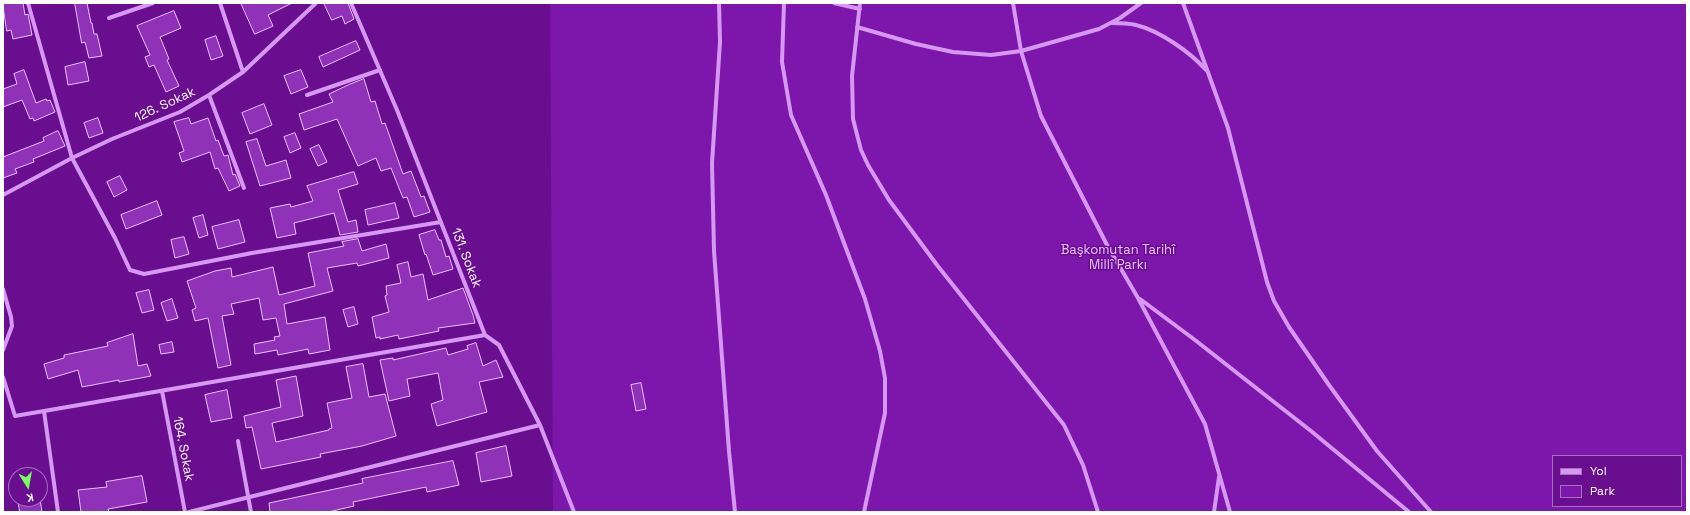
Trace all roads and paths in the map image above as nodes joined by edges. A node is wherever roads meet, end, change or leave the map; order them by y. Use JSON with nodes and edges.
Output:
{"nodes":[{"id":1,"x":28,"y":3,"type":"edge"},
{"id":2,"x":153,"y":3,"type":"edge"},
{"id":3,"x":220,"y":3,"type":"edge"},
{"id":4,"x":316,"y":3,"type":"edge"},
{"id":5,"x":351,"y":3,"type":"edge"},
{"id":6,"x":719,"y":3,"type":"edge"},
{"id":7,"x":784,"y":3,"type":"edge"},
{"id":8,"x":834,"y":3,"type":"edge"},
{"id":9,"x":860,"y":3,"type":"edge"},
{"id":10,"x":1013,"y":3,"type":"edge"},
{"id":11,"x":1141,"y":3,"type":"edge"},
{"id":12,"x":1183,"y":3,"type":"edge"},
{"id":13,"x":860,"y":9,"type":"junction"},
{"id":14,"x":109,"y":18,"type":"dead end"},
{"id":15,"x":1111,"y":22,"type":"junction"},
{"id":16,"x":858,"y":28,"type":"junction"},
{"id":17,"x":1021,"y":51,"type":"junction"},
{"id":18,"x":380,"y":70,"type":"junction"},
{"id":19,"x":243,"y":72,"type":"junction"},
{"id":20,"x":1208,"y":73,"type":"junction"},
{"id":21,"x":209,"y":95,"type":"junction"},
{"id":22,"x":307,"y":95,"type":"dead end"},
{"id":23,"x":72,"y":158,"type":"junction"},
{"id":24,"x":244,"y":188,"type":"dead end"},
{"id":25,"x":3,"y":195,"type":"edge"},
{"id":26,"x":441,"y":222,"type":"junction"},
{"id":27,"x":3,"y":289,"type":"edge"},
{"id":28,"x":1138,"y":298,"type":"junction"},
{"id":29,"x":485,"y":336,"type":"junction"},
{"id":30,"x":3,"y":350,"type":"edge"},
{"id":31,"x":3,"y":376,"type":"edge"},
{"id":32,"x":162,"y":391,"type":"junction"},
{"id":33,"x":44,"y":411,"type":"junction"},
{"id":34,"x":540,"y":425,"type":"junction"},
{"id":35,"x":238,"y":441,"type":"dead end"},
{"id":36,"x":1219,"y":475,"type":"junction"},
{"id":37,"x":248,"y":497,"type":"junction"},
{"id":38,"x":58,"y":512,"type":"edge"},
{"id":39,"x":185,"y":512,"type":"edge"},
{"id":40,"x":190,"y":512,"type":"edge"},
{"id":41,"x":251,"y":512,"type":"edge"},
{"id":42,"x":574,"y":512,"type":"edge"},
{"id":43,"x":735,"y":512,"type":"edge"},
{"id":44,"x":864,"y":512,"type":"edge"},
{"id":45,"x":1098,"y":512,"type":"edge"},
{"id":46,"x":1214,"y":512,"type":"edge"},
{"id":47,"x":1230,"y":512,"type":"edge"},
{"id":48,"x":1409,"y":512,"type":"edge"},
{"id":49,"x":1431,"y":512,"type":"edge"}],
"edges":[{"from":1,"to":23,"type":"street"},
{"from":2,"to":14,"type":"street"},
{"from":3,"to":19,"type":"street"},
{"from":4,"to":19,"type":"street","name":"126. Sokak"},
{"from":5,"to":18,"type":"street","name":"131. Sokak"},
{"from":6,"to":43,"type":"street"},
{"from":7,"to":44,"type":"street"},
{"from":8,"to":13,"type":"street"},
{"from":9,"to":13,"type":"street"},
{"from":10,"to":17,"type":"street"},
{"from":11,"to":15,"type":"street"},
{"from":12,"to":20,"type":"street"},
{"from":13,"to":16,"type":"street"},
{"from":15,"to":17,"type":"street"},
{"from":15,"to":20,"type":"street"},
{"from":16,"to":17,"type":"street"},
{"from":16,"to":45,"type":"street"},
{"from":17,"to":28,"type":"street"},
{"from":18,"to":22,"type":"street"},
{"from":18,"to":26,"type":"street","name":"131. Sokak"},
{"from":19,"to":21,"type":"street","name":"126. Sokak"},
{"from":20,"to":49,"type":"street"},
{"from":21,"to":23,"type":"street","name":"126. Sokak"},
{"from":21,"to":24,"type":"street"},
{"from":23,"to":25,"type":"street","name":"126. Sokak"},
{"from":23,"to":26,"type":"street"},
{"from":26,"to":29,"type":"street","name":"131. Sokak"},
{"from":27,"to":30,"type":"street"},
{"from":28,"to":36,"type":"street"},
{"from":28,"to":48,"type":"street"},
{"from":29,"to":32,"type":"street"},
{"from":29,"to":34,"type":"street"},
{"from":31,"to":33,"type":"street"},
{"from":32,"to":33,"type":"street"},
{"from":32,"to":39,"type":"street","name":"164. Sokak"},
{"from":33,"to":38,"type":"street"},
{"from":34,"to":37,"type":"street"},
{"from":34,"to":42,"type":"street"},
{"from":35,"to":37,"type":"street"},
{"from":36,"to":46,"type":"street"},
{"from":36,"to":47,"type":"street"},
{"from":37,"to":40,"type":"street"},
{"from":37,"to":41,"type":"street"}]}
